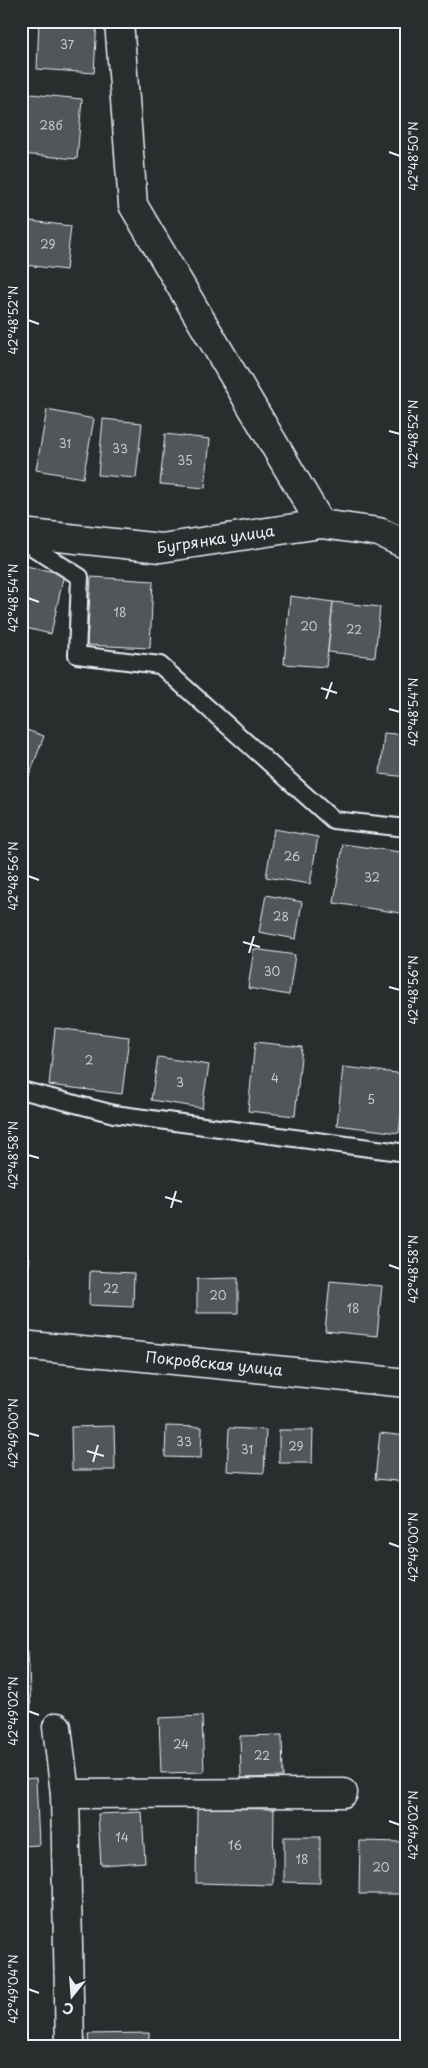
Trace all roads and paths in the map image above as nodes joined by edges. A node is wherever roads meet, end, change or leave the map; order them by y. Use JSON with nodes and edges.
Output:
{"nodes":[{"id":1,"x":119,"y":21,"type":"edge"},
{"id":2,"x":321,"y":524,"type":"junction"},
{"id":3,"x":21,"y":533,"type":"edge"},
{"id":4,"x":21,"y":540,"type":"edge"},
{"id":5,"x":407,"y":545,"type":"edge"},
{"id":6,"x":407,"y":828,"type":"edge"},
{"id":7,"x":21,"y":1090,"type":"edge"},
{"id":8,"x":407,"y":1153,"type":"edge"},
{"id":9,"x":21,"y":1345,"type":"edge"},
{"id":10,"x":407,"y":1383,"type":"edge"},
{"id":11,"x":57,"y":1727,"type":"dead end"},
{"id":12,"x":343,"y":1793,"type":"dead end"},
{"id":13,"x":65,"y":1794,"type":"junction"},
{"id":14,"x":70,"y":2047,"type":"edge"}],
"edges":[{"from":1,"to":2,"type":"street"},
{"from":2,"to":3,"type":"street","name":"Бугрянка улица"},
{"from":2,"to":5,"type":"street","name":"Бугрянка улица"},
{"from":4,"to":6,"type":"lane"},
{"from":7,"to":8,"type":"lane"},
{"from":9,"to":10,"type":"street","name":"Покровская улица"},
{"from":11,"to":13,"type":"street"},
{"from":12,"to":13,"type":"street"},
{"from":13,"to":14,"type":"street"}]}
